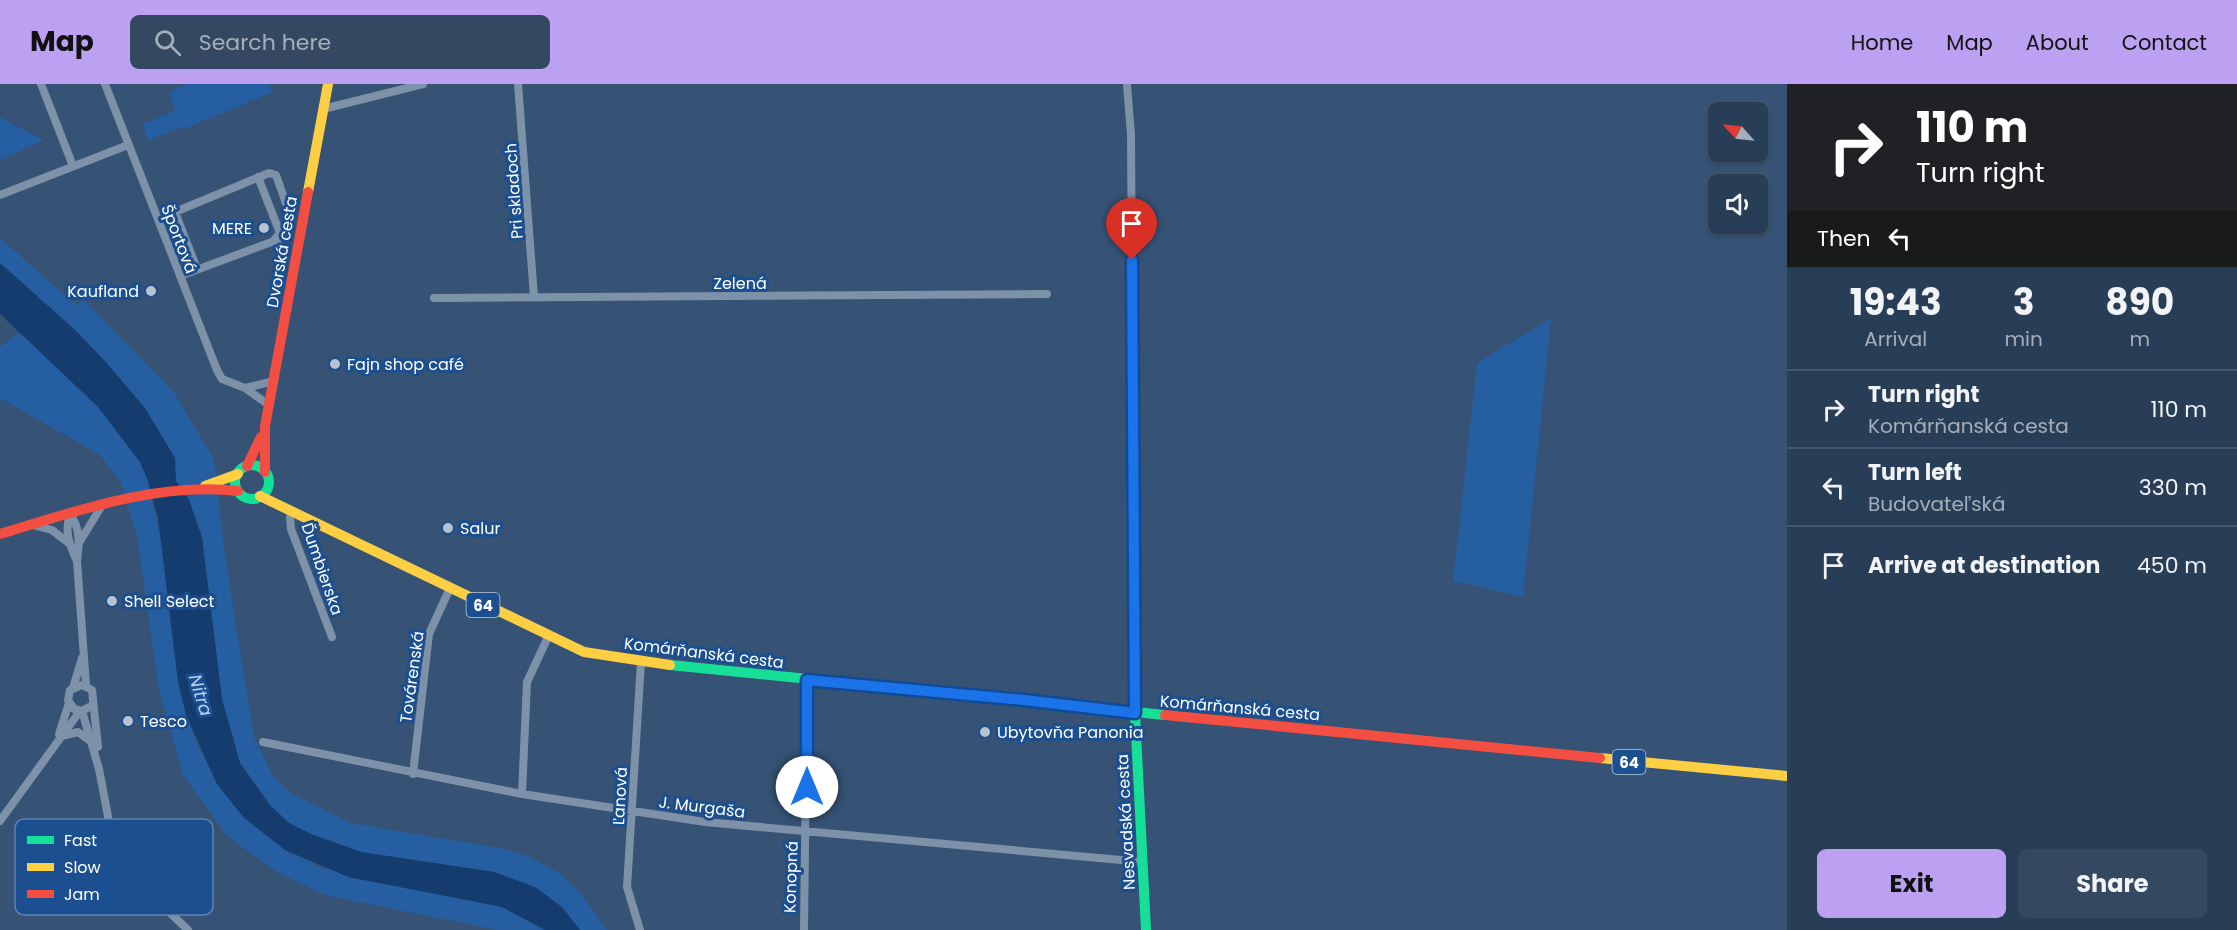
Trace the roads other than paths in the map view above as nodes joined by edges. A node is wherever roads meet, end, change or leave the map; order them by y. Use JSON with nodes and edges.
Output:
{"nodes":[{"id":1,"x":41,"y":84,"type":"edge"},
{"id":2,"x":105,"y":84,"type":"edge"},
{"id":3,"x":328,"y":84,"type":"edge"},
{"id":4,"x":423,"y":84,"type":"edge"},
{"id":5,"x":518,"y":84,"type":"edge"},
{"id":6,"x":1127,"y":84,"type":"edge"},
{"id":7,"x":323,"y":109,"type":"junction"},
{"id":8,"x":128,"y":145,"type":"junction"},
{"id":9,"x":73,"y":166,"type":"junction"},
{"id":10,"x":258,"y":177,"type":"junction"},
{"id":11,"x":0,"y":195,"type":"edge"},
{"id":12,"x":288,"y":209,"type":"dead end"},
{"id":13,"x":280,"y":236,"type":"junction"},
{"id":14,"x":299,"y":240,"type":"junction"},
{"id":15,"x":197,"y":269,"type":"junction"},
{"id":16,"x":180,"y":276,"type":"junction"},
{"id":17,"x":1047,"y":294,"type":"dead end"},
{"id":18,"x":534,"y":297,"type":"junction"},
{"id":19,"x":434,"y":298,"type":"dead end"},
{"id":20,"x":274,"y":381,"type":"junction"},
{"id":21,"x":245,"y":388,"type":"junction"},
{"id":22,"x":269,"y":405,"type":"junction"},
{"id":23,"x":265,"y":426,"type":"junction"},
{"id":24,"x":247,"y":466,"type":"junction"},
{"id":25,"x":265,"y":472,"type":"junction"},
{"id":26,"x":237,"y":474,"type":"junction"},
{"id":27,"x":268,"y":484,"type":"junction"},
{"id":28,"x":203,"y":487,"type":"junction"},
{"id":29,"x":238,"y":491,"type":"junction"},
{"id":30,"x":260,"y":496,"type":"junction"},
{"id":31,"x":101,"y":507,"type":"junction"},
{"id":32,"x":293,"y":511,"type":"junction"},
{"id":33,"x":70,"y":515,"type":"junction"},
{"id":34,"x":32,"y":525,"type":"junction"},
{"id":35,"x":0,"y":534,"type":"edge"},
{"id":36,"x":79,"y":543,"type":"junction"},
{"id":37,"x":69,"y":544,"type":"junction"},
{"id":38,"x":77,"y":561,"type":"junction"},
{"id":39,"x":450,"y":588,"type":"junction"},
{"id":40,"x":332,"y":637,"type":"dead end"},
{"id":41,"x":548,"y":637,"type":"junction"},
{"id":42,"x":83,"y":653,"type":"junction"},
{"id":43,"x":641,"y":662,"type":"junction"},
{"id":44,"x":807,"y":680,"type":"junction"},
{"id":45,"x":86,"y":685,"type":"junction"},
{"id":46,"x":73,"y":688,"type":"junction"},
{"id":47,"x":69,"y":704,"type":"junction"},
{"id":48,"x":92,"y":706,"type":"junction"},
{"id":49,"x":81,"y":711,"type":"junction"},
{"id":50,"x":1135,"y":713,"type":"junction"},
{"id":51,"x":58,"y":738,"type":"junction"},
{"id":52,"x":263,"y":742,"type":"dead end"},
{"id":53,"x":93,"y":743,"type":"junction"},
{"id":54,"x":99,"y":769,"type":"junction"},
{"id":55,"x":413,"y":774,"type":"junction"},
{"id":56,"x":1787,"y":776,"type":"edge"},
{"id":57,"x":522,"y":794,"type":"junction"},
{"id":58,"x":633,"y":812,"type":"junction"},
{"id":59,"x":109,"y":819,"type":"edge"},
{"id":60,"x":0,"y":820,"type":"edge"},
{"id":61,"x":806,"y":832,"type":"junction"},
{"id":62,"x":1143,"y":862,"type":"junction"},
{"id":63,"x":172,"y":915,"type":"edge"},
{"id":64,"x":188,"y":930,"type":"edge"},
{"id":65,"x":640,"y":930,"type":"edge"},
{"id":66,"x":804,"y":930,"type":"edge"},
{"id":67,"x":1146,"y":930,"type":"edge"}],
"edges":[{"from":1,"to":9,"type":"street"},
{"from":2,"to":8,"type":"street","name":"Športová"},
{"from":3,"to":7,"type":"main road","name":"Dvorská cesta"},
{"from":4,"to":7,"type":"street"},
{"from":5,"to":18,"type":"street","name":"Pri skladoch"},
{"from":6,"to":50,"type":"street"},
{"from":7,"to":14,"type":"main road","name":"Dvorská cesta"},
{"from":8,"to":9,"type":"street"},
{"from":8,"to":16,"type":"street","name":"Športová"},
{"from":9,"to":11,"type":"street"},
{"from":10,"to":12,"type":"street"},
{"from":10,"to":13,"type":"street"},
{"from":10,"to":15,"type":"street"},
{"from":13,"to":14,"type":"street"},
{"from":13,"to":15,"type":"street"},
{"from":14,"to":20,"type":"main road","name":"Dvorská cesta"},
{"from":15,"to":16,"type":"street"},
{"from":16,"to":21,"type":"street","name":"Športová"},
{"from":17,"to":18,"type":"street","name":"Zelená"},
{"from":18,"to":19,"type":"street","name":"Zelená"},
{"from":20,"to":21,"type":"street"},
{"from":20,"to":22,"type":"main road","name":"Dvorská cesta"},
{"from":21,"to":22,"type":"street","name":"Športová"},
{"from":22,"to":23,"type":"main road","name":"Dvorská cesta"},
{"from":23,"to":24,"type":"main road","name":"Dvorská cesta"},
{"from":23,"to":25,"type":"main road","name":"Dvorská cesta"},
{"from":24,"to":25,"type":"main road"},
{"from":24,"to":26,"type":"main road","number":"64"},
{"from":25,"to":27,"type":"main road","number":"64"},
{"from":26,"to":28,"type":"main road","number":"64"},
{"from":26,"to":29,"type":"main road"},
{"from":27,"to":30,"type":"main road"},
{"from":27,"to":32,"type":"main road","name":"Komárňanská cesta","number":"64"},
{"from":28,"to":29,"type":"main road","number":"64"},
{"from":28,"to":31,"type":"main road","number":"64"},
{"from":29,"to":30,"type":"main road","number":"64"},
{"from":30,"to":32,"type":"main road","name":"Komárňanská cesta","number":"64"},
{"from":31,"to":33,"type":"main road","number":"64"},
{"from":31,"to":36,"type":"street"},
{"from":32,"to":39,"type":"main road","name":"Komárňanská cesta","number":"64"},
{"from":32,"to":40,"type":"street","name":"Ďumbierska"},
{"from":33,"to":34,"type":"main road","number":"64"},
{"from":33,"to":36,"type":"street"},
{"from":33,"to":37,"type":"street"},
{"from":34,"to":35,"type":"main road","number":"64"},
{"from":34,"to":37,"type":"street"},
{"from":36,"to":38,"type":"street"},
{"from":37,"to":38,"type":"street"},
{"from":38,"to":42,"type":"street"},
{"from":39,"to":41,"type":"main road","name":"Komárňanská cesta","number":"64"},
{"from":39,"to":55,"type":"street","name":"Továrenská"},
{"from":41,"to":43,"type":"main road","name":"Komárňanská cesta","number":"64"},
{"from":41,"to":57,"type":"street"},
{"from":42,"to":45,"type":"street"},
{"from":42,"to":46,"type":"street"},
{"from":43,"to":44,"type":"main road","name":"Komárňanská cesta","number":"64"},
{"from":43,"to":58,"type":"street","name":"Ľanová"},
{"from":44,"to":50,"type":"main road","name":"Komárňanská cesta","number":"64"},
{"from":44,"to":61,"type":"street","name":"Konopná"},
{"from":45,"to":46,"type":"street"},
{"from":45,"to":48,"type":"street"},
{"from":46,"to":47,"type":"street"},
{"from":47,"to":49,"type":"street"},
{"from":47,"to":51,"type":"street"},
{"from":48,"to":49,"type":"street"},
{"from":48,"to":54,"type":"street"},
{"from":49,"to":51,"type":"street"},
{"from":49,"to":53,"type":"street"},
{"from":50,"to":56,"type":"main road","name":"Komárňanská cesta","number":"64"},
{"from":50,"to":62,"type":"main road","name":"Nesvadská cesta"},
{"from":51,"to":53,"type":"street"},
{"from":51,"to":60,"type":"street"},
{"from":52,"to":55,"type":"street","name":"J. Murgaša"},
{"from":53,"to":54,"type":"street"},
{"from":54,"to":59,"type":"street"},
{"from":55,"to":57,"type":"street","name":"J. Murgaša"},
{"from":57,"to":58,"type":"street","name":"J. Murgaša"},
{"from":58,"to":61,"type":"street","name":"J. Murgaša"},
{"from":58,"to":65,"type":"street","name":"Ľanová"},
{"from":61,"to":62,"type":"street","name":"J. Murgaša"},
{"from":61,"to":66,"type":"street","name":"Konopná"},
{"from":62,"to":67,"type":"main road","name":"Nesvadská cesta"},
{"from":63,"to":64,"type":"street"}]}
